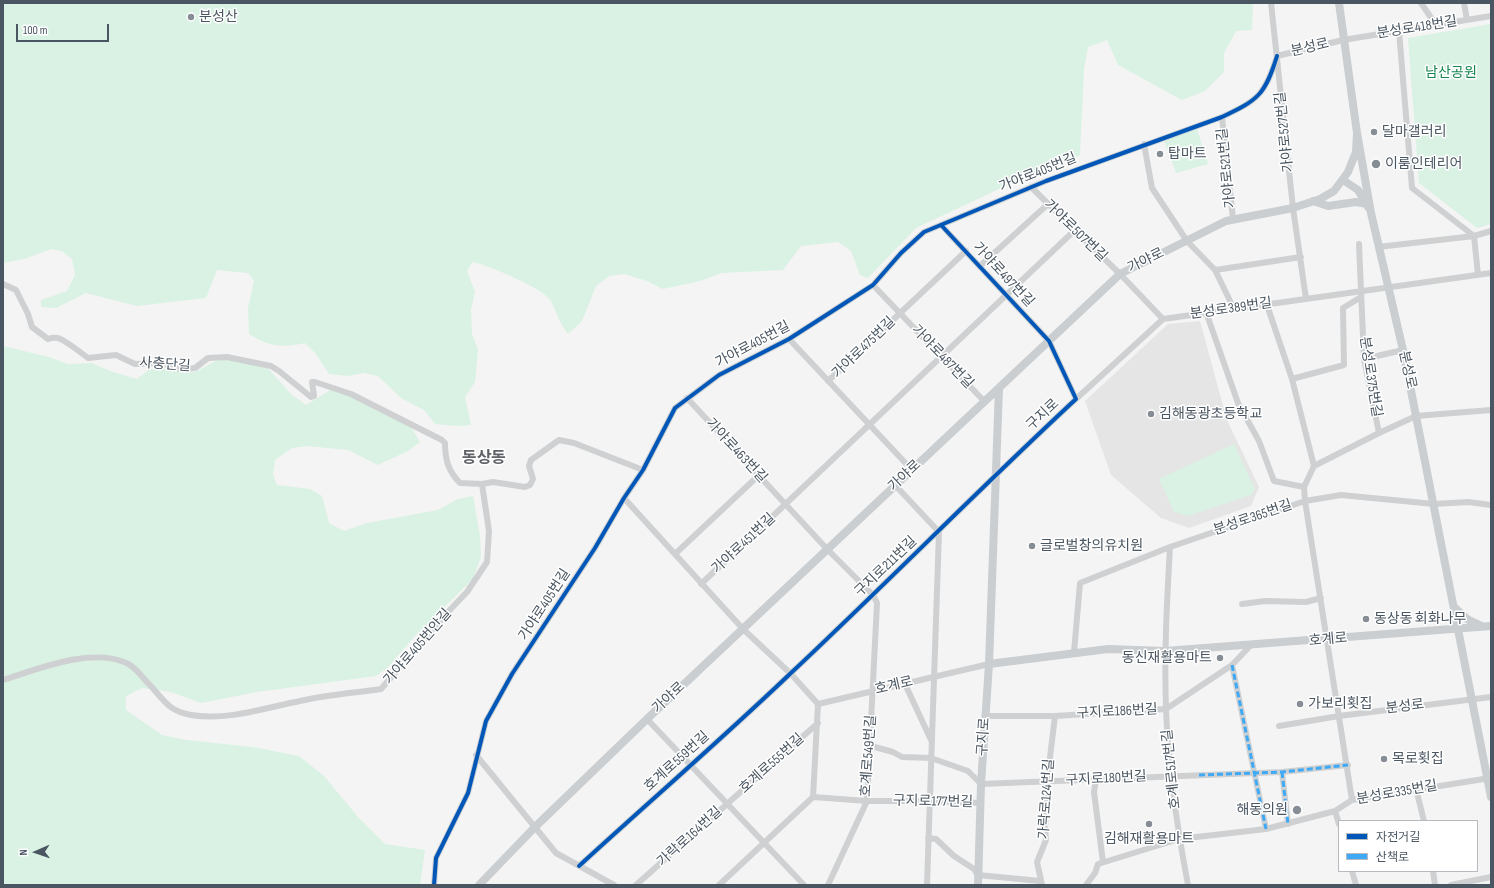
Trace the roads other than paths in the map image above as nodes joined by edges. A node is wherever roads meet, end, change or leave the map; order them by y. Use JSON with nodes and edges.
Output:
{"nodes":[{"id":1,"x":1271,"y":3,"type":"edge"},
{"id":2,"x":1339,"y":3,"type":"edge"},
{"id":3,"x":1421,"y":3,"type":"edge"},
{"id":4,"x":1464,"y":3,"type":"edge"},
{"id":5,"x":1491,"y":16,"type":"edge"},
{"id":6,"x":1467,"y":20,"type":"junction"},
{"id":7,"x":1436,"y":25,"type":"junction"},
{"id":8,"x":1399,"y":31,"type":"junction"},
{"id":9,"x":1344,"y":40,"type":"junction"},
{"id":10,"x":1277,"y":56,"type":"junction"},
{"id":11,"x":1222,"y":117,"type":"junction"},
{"id":12,"x":1357,"y":133,"type":"junction"},
{"id":13,"x":1144,"y":144,"type":"junction"},
{"id":14,"x":1343,"y":180,"type":"junction"},
{"id":15,"x":1031,"y":187,"type":"junction"},
{"id":16,"x":1313,"y":201,"type":"junction"},
{"id":17,"x":1048,"y":204,"type":"junction"},
{"id":18,"x":1367,"y":204,"type":"junction"},
{"id":19,"x":1293,"y":208,"type":"junction"},
{"id":20,"x":1371,"y":213,"type":"junction"},
{"id":21,"x":1233,"y":219,"type":"junction"},
{"id":22,"x":941,"y":225,"type":"junction"},
{"id":23,"x":1075,"y":230,"type":"junction"},
{"id":24,"x":1491,"y":231,"type":"edge"},
{"id":25,"x":1474,"y":236,"type":"junction"},
{"id":26,"x":1187,"y":241,"type":"junction"},
{"id":27,"x":1359,"y":244,"type":"dead end"},
{"id":28,"x":1378,"y":247,"type":"junction"},
{"id":29,"x":966,"y":251,"type":"junction"},
{"id":30,"x":1301,"y":257,"type":"junction"},
{"id":31,"x":980,"y":266,"type":"junction"},
{"id":32,"x":1215,"y":270,"type":"junction"},
{"id":33,"x":1491,"y":273,"type":"edge"},
{"id":34,"x":1120,"y":274,"type":"junction"},
{"id":35,"x":1478,"y":275,"type":"junction"},
{"id":36,"x":3,"y":284,"type":"edge"},
{"id":37,"x":873,"y":285,"type":"junction"},
{"id":38,"x":1388,"y":287,"type":"junction"},
{"id":39,"x":1361,"y":294,"type":"junction"},
{"id":40,"x":1007,"y":295,"type":"junction"},
{"id":41,"x":1306,"y":299,"type":"junction"},
{"id":42,"x":1267,"y":305,"type":"junction"},
{"id":43,"x":1234,"y":309,"type":"junction"},
{"id":44,"x":1206,"y":312,"type":"junction"},
{"id":45,"x":899,"y":314,"type":"junction"},
{"id":46,"x":1163,"y":319,"type":"junction"},
{"id":47,"x":789,"y":339,"type":"junction"},
{"id":48,"x":1049,"y":341,"type":"junction"},
{"id":49,"x":1403,"y":350,"type":"junction"},
{"id":50,"x":941,"y":357,"type":"junction"},
{"id":51,"x":1364,"y":359,"type":"junction"},
{"id":52,"x":1292,"y":379,"type":"junction"},
{"id":53,"x":828,"y":382,"type":"junction"},
{"id":54,"x":999,"y":388,"type":"junction"},
{"id":55,"x":687,"y":398,"type":"junction"},
{"id":56,"x":1076,"y":399,"type":"junction"},
{"id":57,"x":984,"y":401,"type":"junction"},
{"id":58,"x":1491,"y":410,"type":"edge"},
{"id":59,"x":1416,"y":416,"type":"junction"},
{"id":60,"x":870,"y":424,"type":"junction"},
{"id":61,"x":1379,"y":432,"type":"junction"},
{"id":62,"x":1314,"y":466,"type":"junction"},
{"id":63,"x":643,"y":470,"type":"junction"},
{"id":64,"x":912,"y":470,"type":"junction"},
{"id":65,"x":996,"y":474,"type":"junction"},
{"id":66,"x":758,"y":476,"type":"junction"},
{"id":67,"x":482,"y":484,"type":"junction"},
{"id":68,"x":896,"y":485,"type":"junction"},
{"id":69,"x":1304,"y":487,"type":"junction"},
{"id":70,"x":624,"y":498,"type":"junction"},
{"id":71,"x":1305,"y":501,"type":"junction"},
{"id":72,"x":786,"y":504,"type":"junction"},
{"id":73,"x":1434,"y":504,"type":"junction"},
{"id":74,"x":1491,"y":505,"type":"edge"},
{"id":75,"x":939,"y":532,"type":"junction"},
{"id":76,"x":1170,"y":547,"type":"junction"},
{"id":77,"x":827,"y":549,"type":"junction"},
{"id":78,"x":676,"y":554,"type":"junction"},
{"id":79,"x":701,"y":584,"type":"junction"},
{"id":80,"x":873,"y":595,"type":"junction"},
{"id":81,"x":1321,"y":598,"type":"junction"},
{"id":82,"x":1242,"y":604,"type":"dead end"},
{"id":83,"x":1453,"y":606,"type":"junction"},
{"id":84,"x":1487,"y":626,"type":"edge"},
{"id":85,"x":1457,"y":628,"type":"junction"},
{"id":86,"x":743,"y":629,"type":"junction"},
{"id":87,"x":1327,"y":640,"type":"junction"},
{"id":88,"x":1251,"y":645,"type":"junction"},
{"id":89,"x":1165,"y":651,"type":"junction"},
{"id":90,"x":1074,"y":652,"type":"junction"},
{"id":91,"x":988,"y":664,"type":"junction"},
{"id":92,"x":1232,"y":665,"type":"junction"},
{"id":93,"x":790,"y":674,"type":"junction"},
{"id":94,"x":933,"y":677,"type":"junction"},
{"id":95,"x":3,"y":680,"type":"edge"},
{"id":96,"x":905,"y":684,"type":"junction"},
{"id":97,"x":873,"y":691,"type":"junction"},
{"id":98,"x":1491,"y":697,"type":"edge"},
{"id":99,"x":1471,"y":699,"type":"junction"},
{"id":100,"x":818,"y":704,"type":"junction"},
{"id":101,"x":1166,"y":709,"type":"junction"},
{"id":102,"x":986,"y":716,"type":"junction"},
{"id":103,"x":1055,"y":716,"type":"junction"},
{"id":104,"x":1339,"y":716,"type":"junction"},
{"id":105,"x":647,"y":719,"type":"junction"},
{"id":106,"x":818,"y":723,"type":"junction"},
{"id":107,"x":1279,"y":726,"type":"dead end"},
{"id":108,"x":932,"y":742,"type":"junction"},
{"id":109,"x":871,"y":746,"type":"junction"},
{"id":110,"x":476,"y":754,"type":"junction"},
{"id":111,"x":931,"y":758,"type":"junction"},
{"id":112,"x":690,"y":765,"type":"junction"},
{"id":113,"x":1348,"y":765,"type":"junction"},
{"id":114,"x":1256,"y":772,"type":"junction"},
{"id":115,"x":1282,"y":772,"type":"junction"},
{"id":116,"x":1172,"y":776,"type":"junction"},
{"id":117,"x":1489,"y":778,"type":"edge"},
{"id":118,"x":1096,"y":779,"type":"junction"},
{"id":119,"x":1047,"y":782,"type":"junction"},
{"id":120,"x":981,"y":784,"type":"junction"},
{"id":121,"x":1416,"y":789,"type":"junction"},
{"id":122,"x":814,"y":797,"type":"junction"},
{"id":123,"x":1491,"y":797,"type":"edge"},
{"id":124,"x":929,"y":800,"type":"junction"},
{"id":125,"x":1352,"y":800,"type":"junction"},
{"id":126,"x":867,"y":801,"type":"junction"},
{"id":127,"x":980,"y":803,"type":"junction"},
{"id":128,"x":727,"y":804,"type":"junction"},
{"id":129,"x":1335,"y":811,"type":"junction"},
{"id":130,"x":1424,"y":820,"type":"edge"},
{"id":131,"x":1338,"y":821,"type":"edge"},
{"id":132,"x":1288,"y":824,"type":"junction"},
{"id":133,"x":535,"y":827,"type":"junction"},
{"id":134,"x":1266,"y":829,"type":"junction"},
{"id":135,"x":928,"y":838,"type":"junction"},
{"id":136,"x":1179,"y":839,"type":"junction"},
{"id":137,"x":765,"y":843,"type":"junction"},
{"id":138,"x":1104,"y":862,"type":"junction"},
{"id":139,"x":579,"y":866,"type":"junction"},
{"id":140,"x":1352,"y":872,"type":"edge"},
{"id":141,"x":1433,"y":872,"type":"edge"},
{"id":142,"x":978,"y":875,"type":"junction"},
{"id":143,"x":1491,"y":877,"type":"edge"},
{"id":144,"x":1041,"y":883,"type":"edge"},
{"id":145,"x":434,"y":885,"type":"edge"},
{"id":146,"x":479,"y":885,"type":"edge"},
{"id":147,"x":614,"y":885,"type":"edge"},
{"id":148,"x":636,"y":885,"type":"edge"},
{"id":149,"x":719,"y":885,"type":"edge"},
{"id":150,"x":804,"y":885,"type":"edge"},
{"id":151,"x":828,"y":885,"type":"edge"},
{"id":152,"x":927,"y":885,"type":"edge"},
{"id":153,"x":978,"y":885,"type":"edge"},
{"id":154,"x":1086,"y":885,"type":"edge"},
{"id":155,"x":1188,"y":885,"type":"edge"},
{"id":156,"x":1356,"y":885,"type":"edge"},
{"id":157,"x":1435,"y":885,"type":"edge"},
{"id":158,"x":1451,"y":885,"type":"edge"}],
"edges":[{"from":1,"to":10,"type":"street","name":"가야로405번길"},
{"from":2,"to":9,"type":"main road","name":"분성로"},
{"from":3,"to":7,"type":"street"},
{"from":4,"to":6,"type":"street"},
{"from":5,"to":6,"type":"street","name":"분성로418번길"},
{"from":6,"to":7,"type":"street","name":"분성로418번길"},
{"from":7,"to":8,"type":"street","name":"분성로418번길"},
{"from":8,"to":9,"type":"street","name":"분성로418번길"},
{"from":8,"to":25,"type":"street"},
{"from":9,"to":10,"type":"street","name":"분성로"},
{"from":9,"to":12,"type":"main road","name":"분성로"},
{"from":10,"to":11,"type":"street","name":"가야로405번길"},
{"from":10,"to":19,"type":"street","name":"가야로527번길"},
{"from":11,"to":13,"type":"street","name":"가야로405번길"},
{"from":11,"to":21,"type":"street","name":"가야로521번길"},
{"from":12,"to":14,"type":"main road","name":"가야로"},
{"from":12,"to":20,"type":"main road","name":"분성로"},
{"from":13,"to":15,"type":"street","name":"가야로405번길"},
{"from":13,"to":26,"type":"street"},
{"from":14,"to":16,"type":"main road","name":"가야로"},
{"from":14,"to":18,"type":"main road"},
{"from":15,"to":17,"type":"street","name":"가야로507번길"},
{"from":15,"to":22,"type":"street","name":"가야로405번길"},
{"from":16,"to":18,"type":"main road"},
{"from":16,"to":19,"type":"main road","name":"가야로"},
{"from":17,"to":23,"type":"street","name":"가야로507번길"},
{"from":17,"to":31,"type":"street","name":"가야로497번길"},
{"from":18,"to":20,"type":"main road"},
{"from":19,"to":21,"type":"main road","name":"가야로"},
{"from":19,"to":30,"type":"street","name":"가야로527번길"},
{"from":20,"to":28,"type":"main road","name":"분성로"},
{"from":21,"to":26,"type":"main road","name":"가야로"},
{"from":22,"to":29,"type":"street","name":"가야로497번길"},
{"from":22,"to":37,"type":"street","name":"가야로405번길"},
{"from":23,"to":34,"type":"street","name":"가야로507번길"},
{"from":23,"to":40,"type":"street","name":"가야로497번길"},
{"from":24,"to":25,"type":"street"},
{"from":25,"to":28,"type":"street"},
{"from":25,"to":35,"type":"street"},
{"from":26,"to":32,"type":"street"},
{"from":26,"to":34,"type":"main road","name":"가야로"},
{"from":27,"to":39,"type":"street"},
{"from":28,"to":38,"type":"main road","name":"분성로"},
{"from":29,"to":31,"type":"street","name":"가야로497번길"},
{"from":29,"to":45,"type":"street","name":"가야로487번길"},
{"from":30,"to":32,"type":"street"},
{"from":30,"to":41,"type":"street","name":"가야로527번길"},
{"from":31,"to":40,"type":"street","name":"가야로497번길"},
{"from":32,"to":43,"type":"street"},
{"from":33,"to":35,"type":"street","name":"분성로389번길"},
{"from":34,"to":46,"type":"street"},
{"from":34,"to":48,"type":"main road","name":"가야로"},
{"from":35,"to":38,"type":"street","name":"분성로389번길"},
{"from":36,"to":67,"type":"street","name":"사충단길"},
{"from":37,"to":45,"type":"street","name":"가야로487번길"},
{"from":37,"to":47,"type":"street","name":"가야로405번길"},
{"from":38,"to":39,"type":"street","name":"분성로389번길"},
{"from":38,"to":49,"type":"main road","name":"분성로"},
{"from":39,"to":41,"type":"street","name":"분성로389번길"},
{"from":39,"to":51,"type":"street","name":"분성로375번길"},
{"from":39,"to":52,"type":"street","name":"분성로375번길"},
{"from":40,"to":48,"type":"street","name":"가야로497번길"},
{"from":40,"to":50,"type":"street","name":"가야로497번길"},
{"from":41,"to":42,"type":"street","name":"분성로389번길"},
{"from":42,"to":43,"type":"street","name":"분성로389번길"},
{"from":42,"to":52,"type":"street"},
{"from":43,"to":44,"type":"street","name":"분성로389번길"},
{"from":44,"to":46,"type":"street","name":"분성로389번길"},
{"from":44,"to":69,"type":"street"},
{"from":45,"to":50,"type":"street","name":"가야로487번길"},
{"from":45,"to":53,"type":"street","name":"가야로475번길"},
{"from":46,"to":56,"type":"street"},
{"from":47,"to":53,"type":"street","name":"가야로475번길"},
{"from":47,"to":55,"type":"street","name":"가야로405번길"},
{"from":48,"to":54,"type":"main road","name":"가야로"},
{"from":48,"to":56,"type":"street","name":"구지로"},
{"from":49,"to":51,"type":"street"},
{"from":49,"to":59,"type":"main road","name":"분성로"},
{"from":50,"to":57,"type":"street","name":"가야로487번길"},
{"from":50,"to":60,"type":"street"},
{"from":51,"to":61,"type":"street","name":"분성로375번길"},
{"from":52,"to":62,"type":"street"},
{"from":53,"to":60,"type":"street","name":"가야로475번길"},
{"from":54,"to":57,"type":"main road","name":"가야로"},
{"from":54,"to":65,"type":"main road","name":"구지로"},
{"from":55,"to":63,"type":"street","name":"가야로405번길"},
{"from":55,"to":66,"type":"street","name":"가야로463번길"},
{"from":56,"to":65,"type":"street","name":"구지로"},
{"from":57,"to":64,"type":"main road","name":"가야로"},
{"from":58,"to":59,"type":"street","name":"분성로375번길"},
{"from":59,"to":61,"type":"street","name":"분성로375번길"},
{"from":59,"to":73,"type":"main road","name":"분성로"},
{"from":60,"to":64,"type":"street","name":"가야로475번길"},
{"from":60,"to":72,"type":"street"},
{"from":61,"to":62,"type":"street","name":"분성로375번길"},
{"from":62,"to":69,"type":"street"},
{"from":63,"to":67,"type":"street"},
{"from":63,"to":70,"type":"street","name":"가야로405번길"},
{"from":64,"to":68,"type":"main road","name":"가야로"},
{"from":65,"to":75,"type":"street","name":"구지로211번길"},
{"from":65,"to":91,"type":"main road","name":"구지로"},
{"from":66,"to":72,"type":"street","name":"가야로463번길"},
{"from":66,"to":78,"type":"street"},
{"from":67,"to":95,"type":"street","name":"가야로405번안길"},
{"from":68,"to":75,"type":"street"},
{"from":68,"to":77,"type":"main road","name":"가야로"},
{"from":69,"to":71,"type":"street"},
{"from":70,"to":78,"type":"street","name":"가야로451번길"},
{"from":70,"to":110,"type":"street","name":"가야로405번길"},
{"from":71,"to":73,"type":"street","name":"분성로365번길"},
{"from":71,"to":76,"type":"street","name":"분성로365번길"},
{"from":71,"to":81,"type":"street"},
{"from":72,"to":77,"type":"street","name":"가야로463번길"},
{"from":72,"to":79,"type":"street","name":"가야로451번길"},
{"from":73,"to":74,"type":"street","name":"분성로365번길"},
{"from":73,"to":83,"type":"main road","name":"분성로"},
{"from":75,"to":80,"type":"street","name":"구지로211번길"},
{"from":75,"to":94,"type":"street","name":"구지로211번길"},
{"from":76,"to":89,"type":"street"},
{"from":76,"to":90,"type":"street","name":"분성로365번길"},
{"from":77,"to":80,"type":"street","name":"구지로211번길"},
{"from":77,"to":86,"type":"main road","name":"가야로"},
{"from":78,"to":79,"type":"street","name":"가야로451번길"},
{"from":79,"to":86,"type":"street","name":"가야로451번길"},
{"from":80,"to":93,"type":"street","name":"구지로211번길"},
{"from":80,"to":97,"type":"street","name":"구지로211번길"},
{"from":81,"to":82,"type":"street"},
{"from":81,"to":87,"type":"street"},
{"from":83,"to":84,"type":"main road"},
{"from":83,"to":85,"type":"main road","name":"분성로"},
{"from":84,"to":85,"type":"main road","name":"호계로"},
{"from":85,"to":87,"type":"main road","name":"호계로"},
{"from":85,"to":99,"type":"main road","name":"분성로"},
{"from":86,"to":93,"type":"street"},
{"from":86,"to":105,"type":"main road","name":"가야로"},
{"from":87,"to":88,"type":"main road","name":"호계로"},
{"from":87,"to":104,"type":"street"},
{"from":88,"to":89,"type":"main road","name":"호계로"},
{"from":88,"to":92,"type":"street","name":"구지로186번길"},
{"from":89,"to":90,"type":"main road","name":"호계로"},
{"from":89,"to":101,"type":"street","name":"호계로517번길"},
{"from":90,"to":91,"type":"main road","name":"호계로"},
{"from":91,"to":94,"type":"street","name":"호계로"},
{"from":91,"to":102,"type":"main road","name":"구지로"},
{"from":92,"to":101,"type":"street","name":"구지로186번길"},
{"from":92,"to":114,"type":"street"},
{"from":93,"to":100,"type":"street"},
{"from":93,"to":112,"type":"street","name":"호계로559번길"},
{"from":94,"to":96,"type":"street","name":"호계로"},
{"from":94,"to":108,"type":"street","name":"구지로211번길"},
{"from":96,"to":97,"type":"street","name":"호계로"},
{"from":96,"to":108,"type":"street"},
{"from":97,"to":100,"type":"street","name":"호계로"},
{"from":97,"to":109,"type":"street","name":"호계로549번길"},
{"from":98,"to":99,"type":"street"},
{"from":99,"to":104,"type":"street","name":"분성로"},
{"from":99,"to":117,"type":"main road","name":"분성로"},
{"from":100,"to":106,"type":"street","name":"호계로555번길"},
{"from":101,"to":103,"type":"street","name":"구지로186번길"},
{"from":101,"to":116,"type":"street","name":"호계로517번길"},
{"from":102,"to":103,"type":"street","name":"구지로186번길"},
{"from":102,"to":120,"type":"main road","name":"구지로"},
{"from":103,"to":119,"type":"street","name":"가락로124번길"},
{"from":104,"to":107,"type":"street","name":"분성로"},
{"from":104,"to":113,"type":"street"},
{"from":105,"to":112,"type":"street","name":"호계로555번길"},
{"from":105,"to":133,"type":"main road","name":"가야로"},
{"from":106,"to":122,"type":"street","name":"호계로555번길"},
{"from":106,"to":128,"type":"street","name":"호계로555번길"},
{"from":108,"to":111,"type":"street","name":"구지로211번길"},
{"from":109,"to":111,"type":"street","name":"구지로"},
{"from":109,"to":126,"type":"street","name":"호계로549번길"},
{"from":110,"to":133,"type":"street"},
{"from":110,"to":145,"type":"street","name":"가야로405번길"},
{"from":111,"to":120,"type":"street","name":"구지로"},
{"from":111,"to":124,"type":"street","name":"구지로211번길"},
{"from":112,"to":128,"type":"street","name":"호계로555번길"},
{"from":112,"to":139,"type":"street","name":"호계로559번길"},
{"from":113,"to":115,"type":"street","name":"구지로180번길"},
{"from":113,"to":125,"type":"street"},
{"from":114,"to":115,"type":"street","name":"구지로180번길"},
{"from":114,"to":116,"type":"street","name":"구지로180번길"},
{"from":114,"to":134,"type":"street"},
{"from":115,"to":132,"type":"street"},
{"from":116,"to":118,"type":"street","name":"구지로180번길"},
{"from":116,"to":136,"type":"street","name":"호계로517번길"},
{"from":117,"to":121,"type":"street","name":"분성로335번길"},
{"from":117,"to":123,"type":"main road","name":"분성로"},
{"from":118,"to":119,"type":"street","name":"구지로180번길"},
{"from":118,"to":138,"type":"street"},
{"from":119,"to":120,"type":"street","name":"구지로180번길"},
{"from":119,"to":144,"type":"street","name":"가락로124번길"},
{"from":120,"to":127,"type":"main road","name":"구지로"},
{"from":121,"to":125,"type":"street","name":"분성로335번길"},
{"from":121,"to":130,"type":"street"},
{"from":122,"to":126,"type":"street","name":"구지로177번길"},
{"from":122,"to":137,"type":"street"},
{"from":124,"to":126,"type":"street","name":"구지로177번길"},
{"from":124,"to":127,"type":"street","name":"구지로177번길"},
{"from":124,"to":135,"type":"street","name":"구지로211번길"},
{"from":125,"to":129,"type":"street","name":"분성로335번길"},
{"from":126,"to":151,"type":"street","name":"호계로549번길"},
{"from":127,"to":142,"type":"main road","name":"구지로"},
{"from":128,"to":137,"type":"street","name":"호계로555번길"},
{"from":128,"to":148,"type":"street","name":"가락로164번길"},
{"from":129,"to":131,"type":"street"},
{"from":129,"to":132,"type":"street","name":"분성로335번길"},
{"from":132,"to":134,"type":"street","name":"분성로335번길"},
{"from":133,"to":139,"type":"street"},
{"from":133,"to":146,"type":"main road","name":"가야로"},
{"from":134,"to":136,"type":"street","name":"분성로335번길"},
{"from":135,"to":142,"type":"street"},
{"from":135,"to":152,"type":"street","name":"구지로211번길"},
{"from":136,"to":138,"type":"street","name":"분성로335번길"},
{"from":136,"to":155,"type":"street","name":"호계로517번길"},
{"from":137,"to":149,"type":"street"},
{"from":137,"to":150,"type":"street"},
{"from":138,"to":154,"type":"street"},
{"from":139,"to":147,"type":"street"},
{"from":140,"to":156,"type":"street"},
{"from":141,"to":157,"type":"street"},
{"from":142,"to":144,"type":"street","name":"가락로124번길"},
{"from":142,"to":153,"type":"main road","name":"구지로"},
{"from":143,"to":158,"type":"street"}]}
